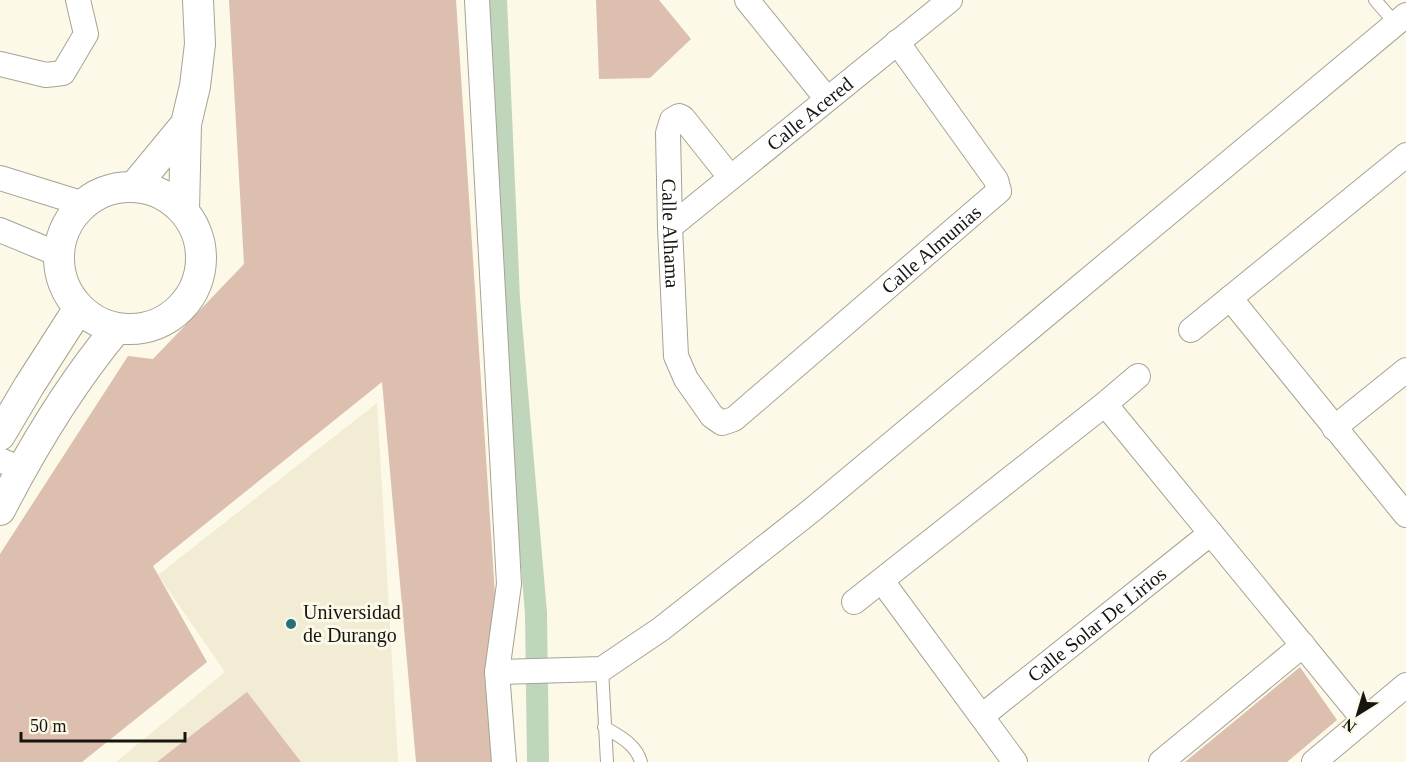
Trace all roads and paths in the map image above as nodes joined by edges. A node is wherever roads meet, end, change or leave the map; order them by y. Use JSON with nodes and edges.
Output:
{"nodes":[{"id":1,"x":78,"y":0,"type":"edge"},
{"id":2,"x":198,"y":0,"type":"edge"},
{"id":3,"x":477,"y":0,"type":"edge"},
{"id":4,"x":747,"y":0,"type":"edge"},
{"id":5,"x":950,"y":0,"type":"edge"},
{"id":6,"x":1376,"y":0,"type":"edge"},
{"id":7,"x":1401,"y":20,"type":"edge"},
{"id":8,"x":897,"y":42,"type":"junction"},
{"id":9,"x":0,"y":64,"type":"edge"},
{"id":10,"x":827,"y":99,"type":"junction"},
{"id":11,"x":186,"y":124,"type":"junction"},
{"id":12,"x":1406,"y":155,"type":"edge"},
{"id":13,"x":730,"y":177,"type":"junction"},
{"id":14,"x":0,"y":178,"type":"edge"},
{"id":15,"x":134,"y":187,"type":"junction"},
{"id":16,"x":84,"y":204,"type":"junction"},
{"id":17,"x":184,"y":211,"type":"junction"},
{"id":18,"x":670,"y":227,"type":"junction"},
{"id":19,"x":0,"y":230,"type":"edge"},
{"id":20,"x":58,"y":254,"type":"junction"},
{"id":21,"x":1230,"y":298,"type":"junction"},
{"id":22,"x":80,"y":308,"type":"junction"},
{"id":23,"x":117,"y":328,"type":"junction"},
{"id":24,"x":1191,"y":330,"type":"dead end"},
{"id":25,"x":1406,"y":370,"type":"edge"},
{"id":26,"x":1138,"y":376,"type":"dead end"},
{"id":27,"x":1105,"y":404,"type":"junction"},
{"id":28,"x":722,"y":423,"type":"joint"},
{"id":29,"x":1334,"y":428,"type":"junction"},
{"id":30,"x":0,"y":435,"type":"edge"},
{"id":31,"x":6,"y":485,"type":"edge"},
{"id":32,"x":1406,"y":515,"type":"edge"},
{"id":33,"x":1211,"y":533,"type":"junction"},
{"id":34,"x":882,"y":581,"type":"junction"},
{"id":35,"x":854,"y":602,"type":"dead end"},
{"id":36,"x":1303,"y":645,"type":"junction"},
{"id":37,"x":593,"y":669,"type":"junction"},
{"id":38,"x":497,"y":672,"type":"junction"},
{"id":39,"x":1406,"y":685,"type":"edge"},
{"id":40,"x":982,"y":716,"type":"junction"},
{"id":41,"x":1365,"y":720,"type":"junction"},
{"id":42,"x":604,"y":728,"type":"junction"},
{"id":43,"x":504,"y":762,"type":"edge"},
{"id":44,"x":607,"y":762,"type":"edge"},
{"id":45,"x":641,"y":762,"type":"edge"},
{"id":46,"x":1016,"y":762,"type":"edge"},
{"id":47,"x":1161,"y":762,"type":"edge"},
{"id":48,"x":1314,"y":762,"type":"edge"}],
"edges":[{"from":1,"to":9,"type":"street"},
{"from":2,"to":11,"type":"street"},
{"from":3,"to":38,"type":"street"},
{"from":4,"to":10,"type":"street"},
{"from":5,"to":8,"type":"street","name":"Calle Acered"},
{"from":6,"to":7,"type":"lane"},
{"from":7,"to":37,"type":"street"},
{"from":8,"to":10,"type":"street","name":"Calle Acered"},
{"from":8,"to":28,"type":"street","name":"Calle Almunias"},
{"from":10,"to":13,"type":"street","name":"Calle Acered"},
{"from":11,"to":15,"type":"street"},
{"from":11,"to":17,"type":"street"},
{"from":12,"to":21,"type":"street"},
{"from":13,"to":18,"type":"street","name":"Calle Acered"},
{"from":13,"to":18,"type":"street","name":"Calle Alhama"},
{"from":14,"to":16,"type":"street"},
{"from":15,"to":16,"type":"street"},
{"from":15,"to":17,"type":"street"},
{"from":16,"to":20,"type":"street"},
{"from":17,"to":23,"type":"street"},
{"from":18,"to":28,"type":"street","name":"Calle Alhama"},
{"from":19,"to":20,"type":"street"},
{"from":20,"to":22,"type":"street"},
{"from":21,"to":24,"type":"street"},
{"from":21,"to":29,"type":"street"},
{"from":22,"to":23,"type":"street"},
{"from":22,"to":30,"type":"street"},
{"from":23,"to":31,"type":"street"},
{"from":25,"to":29,"type":"street"},
{"from":26,"to":27,"type":"street"},
{"from":27,"to":33,"type":"street"},
{"from":27,"to":34,"type":"street"},
{"from":29,"to":32,"type":"street"},
{"from":33,"to":36,"type":"street"},
{"from":33,"to":40,"type":"street","name":"Calle Solar De Lirios"},
{"from":34,"to":35,"type":"street"},
{"from":34,"to":40,"type":"street"},
{"from":36,"to":41,"type":"street"},
{"from":36,"to":47,"type":"street"},
{"from":37,"to":38,"type":"street"},
{"from":37,"to":42,"type":"lane"},
{"from":38,"to":43,"type":"street"},
{"from":39,"to":41,"type":"street"},
{"from":40,"to":46,"type":"street"},
{"from":41,"to":48,"type":"street"},
{"from":42,"to":44,"type":"lane"},
{"from":42,"to":45,"type":"lane"}]}
